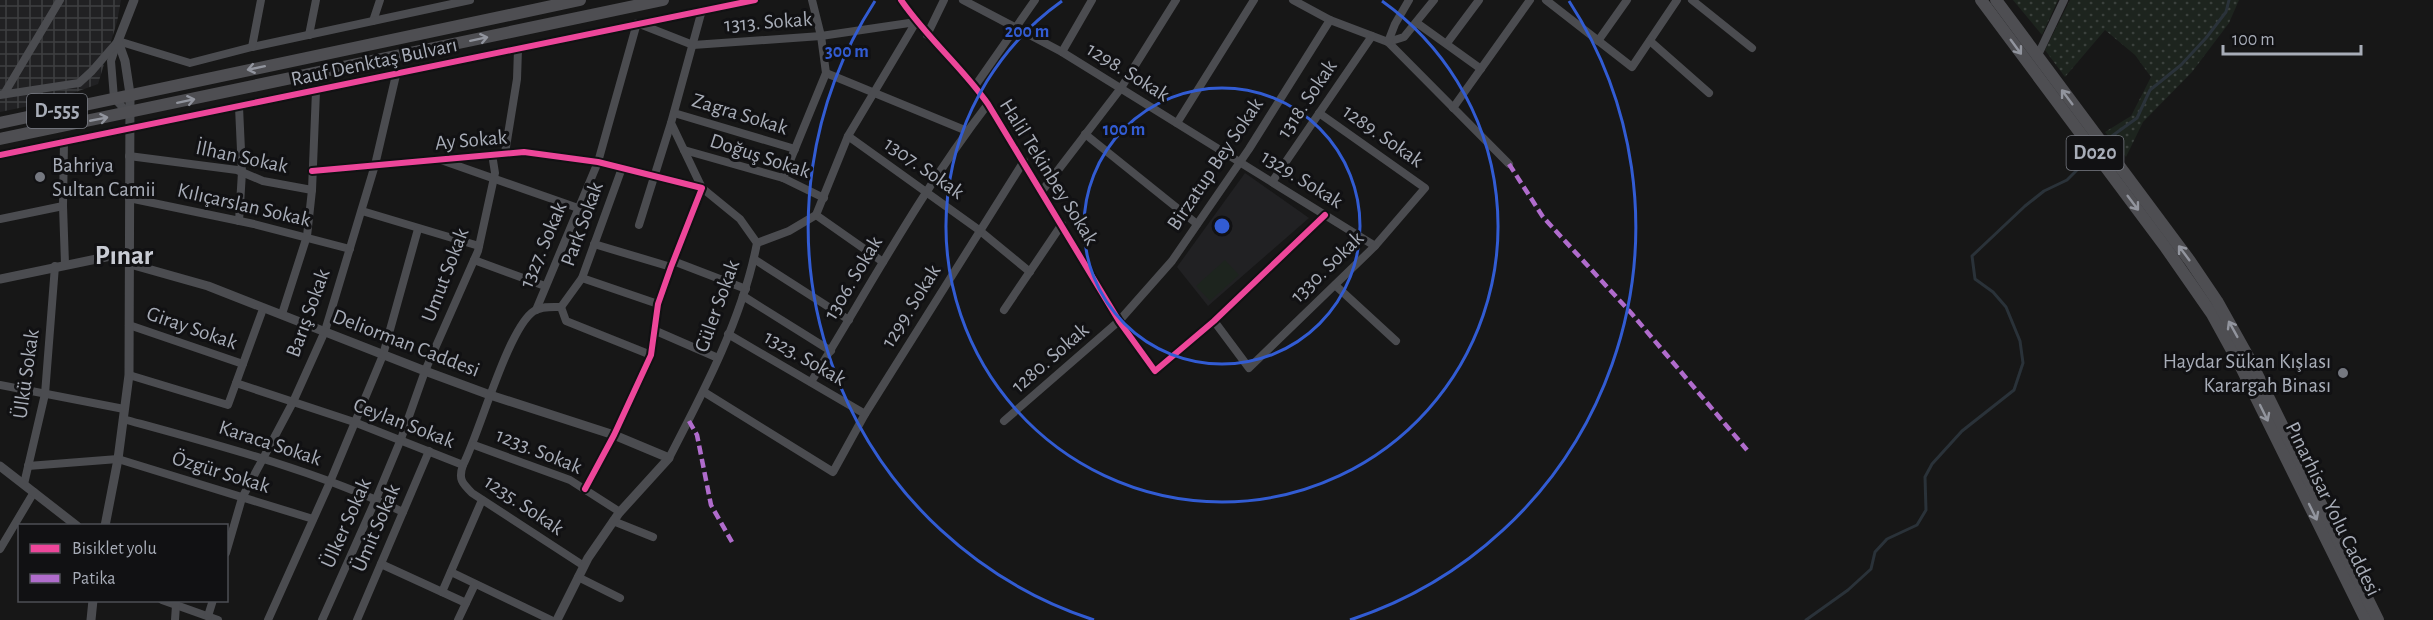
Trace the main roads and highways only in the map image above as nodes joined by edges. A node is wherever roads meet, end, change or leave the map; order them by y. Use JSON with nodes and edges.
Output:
{"nodes":[{"id":1,"x":580,"y":0,"type":"edge"},
{"id":2,"x":663,"y":0,"type":"edge"},
{"id":3,"x":1982,"y":0,"type":"edge"},
{"id":4,"x":1996,"y":0,"type":"edge"},
{"id":5,"x":0,"y":123,"type":"edge"},
{"id":6,"x":0,"y":139,"type":"edge"},
{"id":7,"x":2366,"y":620,"type":"edge"},
{"id":8,"x":2378,"y":620,"type":"edge"}],
"edges":[{"from":1,"to":5,"type":"highway","name":"Rauf Denktaş Bulvarı","number":"D-555","one_way":true},
{"from":6,"to":2,"type":"highway","name":"Rauf Denktaş Bulvarı","number":"D-555","one_way":true},
{"from":3,"to":7,"type":"highway","name":"Pınarhisar Yolu Caddesi","number":"D020","one_way":true},
{"from":8,"to":4,"type":"highway","name":"Pınarhisar Yolu Caddesi","number":"D020","one_way":true}]}
